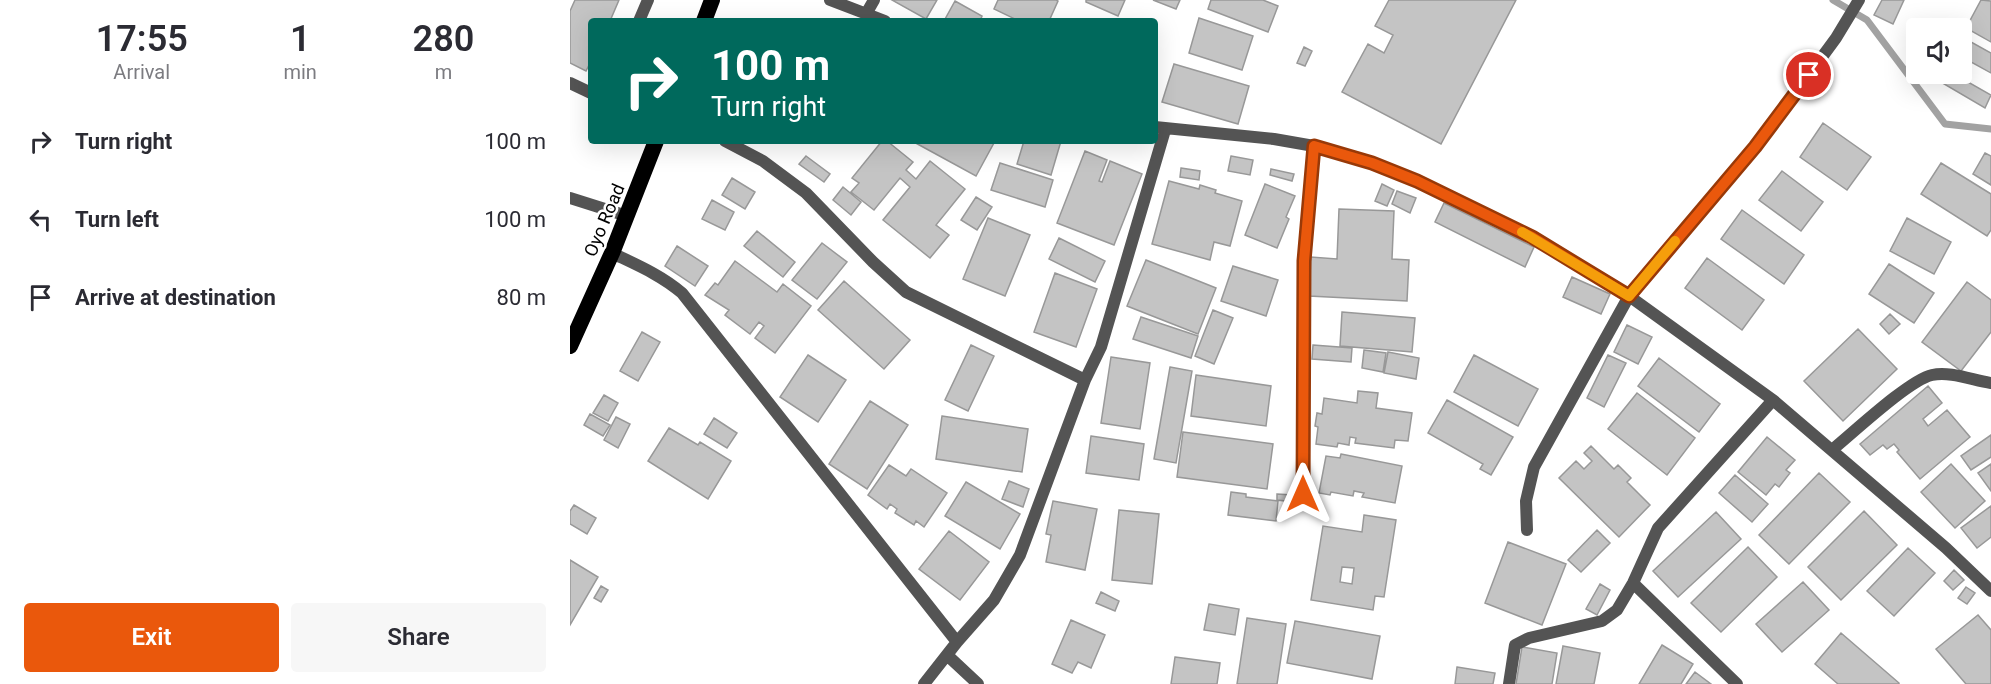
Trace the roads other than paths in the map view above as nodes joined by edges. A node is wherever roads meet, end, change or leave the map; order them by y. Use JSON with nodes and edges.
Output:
{"nodes":[{"id":1,"x":648,"y":0,"type":"edge"},
{"id":2,"x":712,"y":0,"type":"edge"},
{"id":3,"x":830,"y":0,"type":"edge"},
{"id":4,"x":874,"y":0,"type":"edge"},
{"id":5,"x":1859,"y":0,"type":"edge"},
{"id":6,"x":866,"y":14,"type":"junction"},
{"id":7,"x":640,"y":18,"type":"edge"},
{"id":8,"x":705,"y":18,"type":"edge"},
{"id":9,"x":877,"y":18,"type":"edge"},
{"id":10,"x":570,"y":83,"type":"edge"},
{"id":11,"x":588,"y":92,"type":"edge"},
{"id":12,"x":1160,"y":129,"type":"edge"},
{"id":13,"x":655,"y":144,"type":"edge"},
{"id":14,"x":731,"y":144,"type":"edge"},
{"id":15,"x":1156,"y":144,"type":"edge"},
{"id":16,"x":1314,"y":146,"type":"junction"},
{"id":17,"x":570,"y":198,"type":"edge"},
{"id":18,"x":627,"y":216,"type":"junction"},
{"id":19,"x":612,"y":253,"type":"junction"},
{"id":20,"x":1629,"y":296,"type":"junction"},
{"id":21,"x":570,"y":346,"type":"edge"},
{"id":22,"x":1085,"y":380,"type":"junction"},
{"id":23,"x":1991,"y":383,"type":"edge"},
{"id":24,"x":1773,"y":400,"type":"junction"},
{"id":25,"x":1833,"y":450,"type":"junction"},
{"id":26,"x":1303,"y":494,"type":"dead end"},
{"id":27,"x":1527,"y":530,"type":"dead end"},
{"id":28,"x":1633,"y":583,"type":"junction"},
{"id":29,"x":1991,"y":591,"type":"edge"},
{"id":30,"x":957,"y":642,"type":"junction"},
{"id":31,"x":947,"y":655,"type":"junction"},
{"id":32,"x":924,"y":684,"type":"edge"},
{"id":33,"x":978,"y":684,"type":"edge"},
{"id":34,"x":1509,"y":684,"type":"edge"},
{"id":35,"x":1737,"y":684,"type":"edge"}],
"edges":[{"from":1,"to":7,"type":"street"},
{"from":2,"to":8,"type":"highway"},
{"from":3,"to":6,"type":"street"},
{"from":4,"to":6,"type":"street"},
{"from":5,"to":20,"type":"street"},
{"from":6,"to":9,"type":"street"},
{"from":10,"to":11,"type":"street"},
{"from":12,"to":16,"type":"street"},
{"from":13,"to":18,"type":"highway","name":"Oyo Road"},
{"from":14,"to":22,"type":"street"},
{"from":15,"to":22,"type":"street"},
{"from":16,"to":20,"type":"street"},
{"from":16,"to":26,"type":"street"},
{"from":17,"to":18,"type":"street"},
{"from":18,"to":19,"type":"highway","name":"Oyo Road"},
{"from":19,"to":21,"type":"highway","name":"Oyo Road"},
{"from":19,"to":30,"type":"street"},
{"from":20,"to":24,"type":"street"},
{"from":20,"to":27,"type":"street"},
{"from":22,"to":30,"type":"street"},
{"from":23,"to":25,"type":"street"},
{"from":24,"to":25,"type":"street"},
{"from":24,"to":28,"type":"street"},
{"from":25,"to":29,"type":"street"},
{"from":28,"to":34,"type":"street"},
{"from":28,"to":35,"type":"street"},
{"from":30,"to":31,"type":"street"},
{"from":31,"to":32,"type":"street"},
{"from":31,"to":33,"type":"street"}]}
